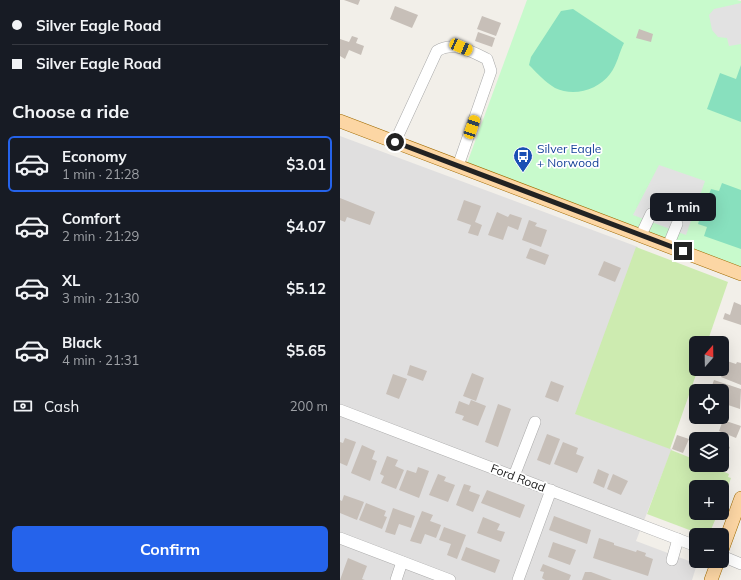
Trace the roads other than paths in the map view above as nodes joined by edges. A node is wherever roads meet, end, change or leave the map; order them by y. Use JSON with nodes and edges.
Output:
{"nodes":[{"id":1,"x":340,"y":121,"type":"edge"},
{"id":2,"x":395,"y":142,"type":"junction"},
{"id":3,"x":458,"y":166,"type":"junction"},
{"id":4,"x":651,"y":214,"type":"dead end"},
{"id":5,"x":677,"y":224,"type":"dead end"},
{"id":6,"x":641,"y":236,"type":"junction"},
{"id":7,"x":668,"y":246,"type":"junction"},
{"id":8,"x":741,"y":274,"type":"edge"},
{"id":9,"x":340,"y":410,"type":"edge"},
{"id":10,"x":535,"y":422,"type":"dead end"},
{"id":11,"x":514,"y":476,"type":"junction"},
{"id":12,"x":551,"y":490,"type":"junction"},
{"id":13,"x":741,"y":498,"type":"edge"},
{"id":14,"x":729,"y":531,"type":"edge"},
{"id":15,"x":340,"y":538,"type":"edge"},
{"id":16,"x":678,"y":539,"type":"junction"},
{"id":17,"x":689,"y":543,"type":"edge"},
{"id":18,"x":729,"y":559,"type":"edge"},
{"id":19,"x":672,"y":560,"type":"dead end"},
{"id":20,"x":402,"y":562,"type":"junction"},
{"id":21,"x":741,"y":564,"type":"edge"},
{"id":22,"x":715,"y":568,"type":"edge"},
{"id":23,"x":396,"y":580,"type":"edge"},
{"id":24,"x":450,"y":580,"type":"edge"},
{"id":25,"x":518,"y":580,"type":"edge"},
{"id":26,"x":711,"y":580,"type":"edge"}],
"edges":[{"from":1,"to":2,"type":"main road"},
{"from":2,"to":3,"type":"main road"},
{"from":2,"to":3,"type":"street"},
{"from":3,"to":6,"type":"main road"},
{"from":4,"to":6,"type":"street"},
{"from":5,"to":7,"type":"street"},
{"from":6,"to":7,"type":"main road"},
{"from":7,"to":8,"type":"main road"},
{"from":9,"to":11,"type":"street","name":"Ford Road"},
{"from":10,"to":11,"type":"street"},
{"from":11,"to":12,"type":"street","name":"Ford Road"},
{"from":12,"to":16,"type":"street","name":"Ford Road"},
{"from":12,"to":25,"type":"street"},
{"from":13,"to":14,"type":"main road"},
{"from":15,"to":20,"type":"street"},
{"from":16,"to":17,"type":"street","name":"Ford Road"},
{"from":16,"to":19,"type":"street"},
{"from":18,"to":21,"type":"street"},
{"from":20,"to":23,"type":"street"},
{"from":20,"to":24,"type":"street"},
{"from":22,"to":26,"type":"main road"}]}
